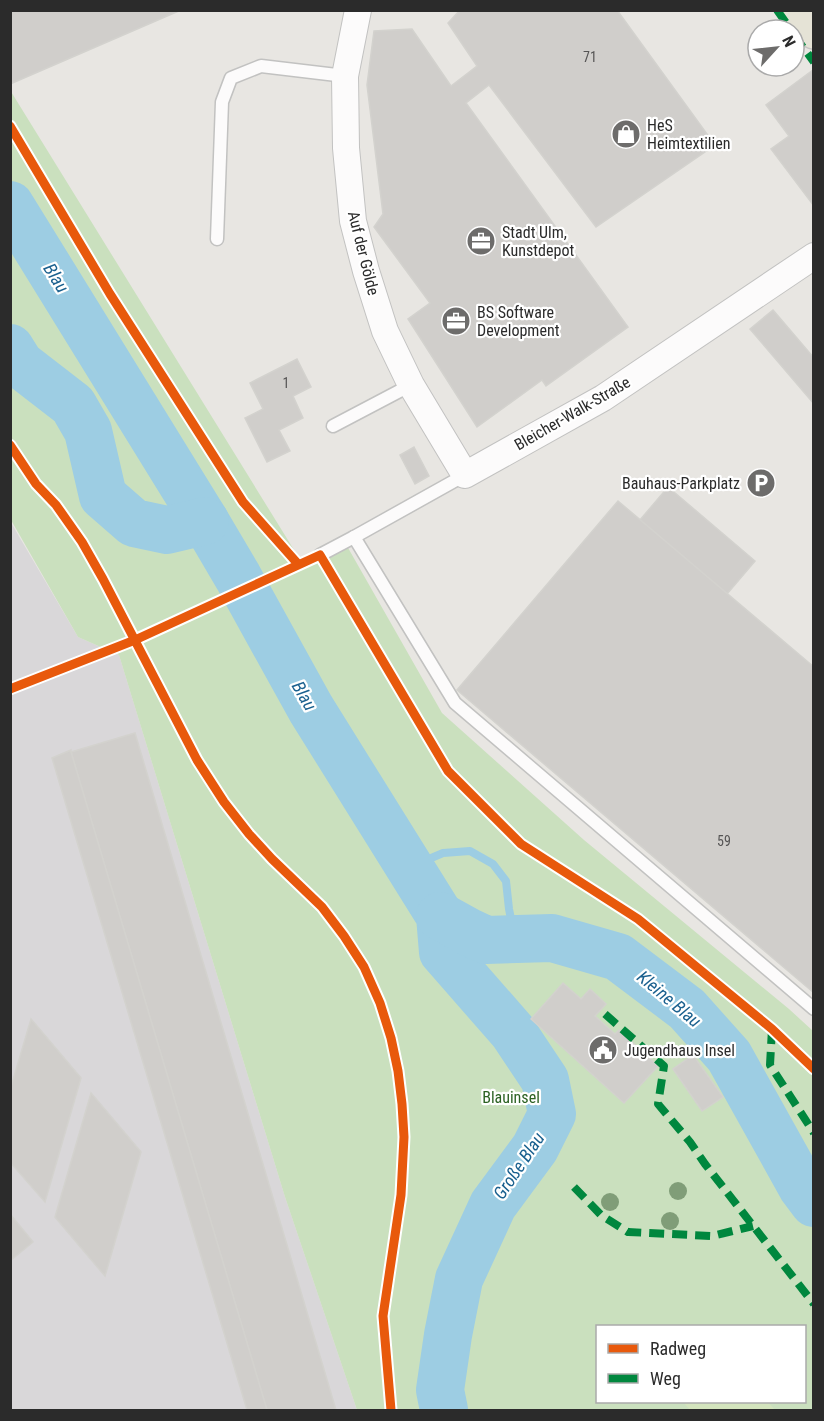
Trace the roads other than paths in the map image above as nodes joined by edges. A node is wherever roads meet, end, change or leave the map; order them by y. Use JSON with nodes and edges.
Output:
{"nodes":[{"id":1,"x":358,"y":10,"type":"edge"},
{"id":2,"x":798,"y":10,"type":"edge"},
{"id":3,"x":813,"y":32,"type":"edge"},
{"id":4,"x":345,"y":76,"type":"junction"},
{"id":5,"x":217,"y":239,"type":"dead end"},
{"id":6,"x":813,"y":256,"type":"edge"},
{"id":7,"x":411,"y":385,"type":"junction"},
{"id":8,"x":333,"y":426,"type":"dead end"},
{"id":9,"x":465,"y":475,"type":"junction"},
{"id":10,"x":354,"y":537,"type":"junction"},
{"id":11,"x":320,"y":555,"type":"dead end"},
{"id":12,"x":813,"y":1009,"type":"edge"}],
"edges":[{"from":1,"to":4,"type":"street","name":"Auf der Gölde"},
{"from":2,"to":3,"type":"main road"},
{"from":4,"to":5,"type":"lane"},
{"from":4,"to":7,"type":"street","name":"Auf der Gölde"},
{"from":6,"to":9,"type":"street","name":"Bleicher-Walk-Straße"},
{"from":7,"to":8,"type":"lane"},
{"from":7,"to":9,"type":"street","name":"Auf der Gölde"},
{"from":9,"to":10,"type":"lane","name":"Bleicher-Walk-Straße"},
{"from":10,"to":11,"type":"lane","name":"Bleicher-Walk-Straße"},
{"from":10,"to":12,"type":"lane"}]}
